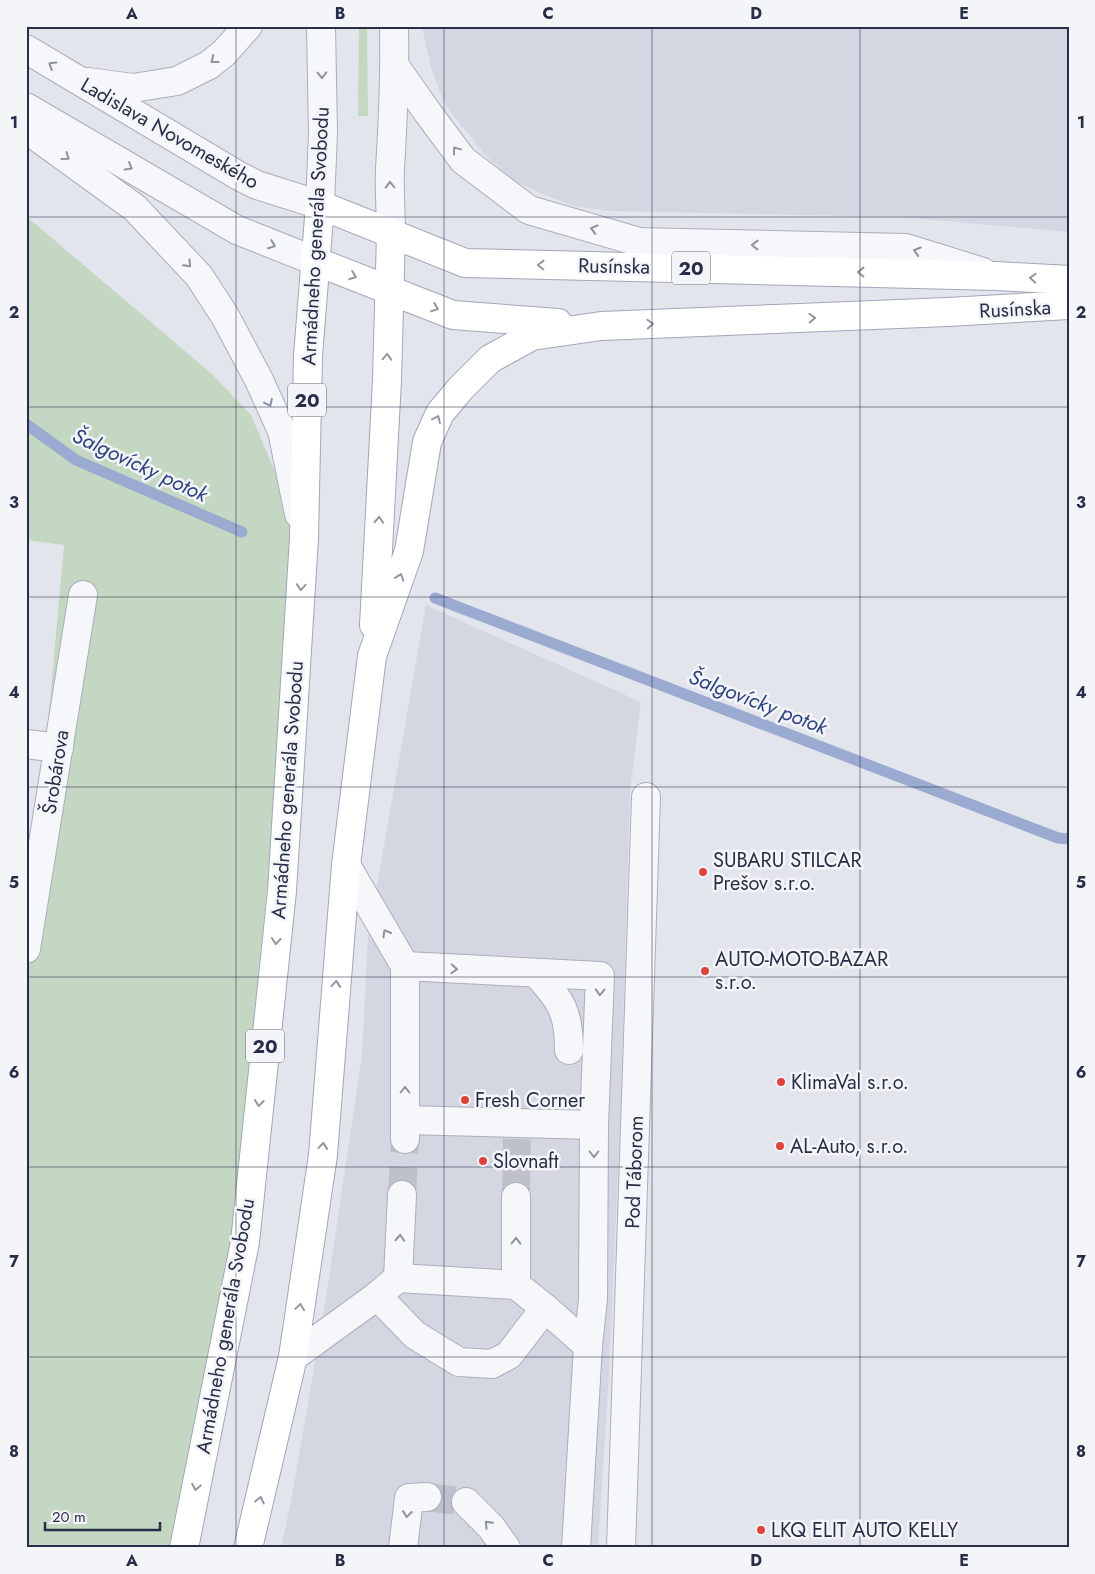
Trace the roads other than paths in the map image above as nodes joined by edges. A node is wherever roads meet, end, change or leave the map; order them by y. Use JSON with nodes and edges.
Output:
{"nodes":[{"id":1,"x":248,"y":26,"type":"edge"},
{"id":2,"x":321,"y":26,"type":"edge"},
{"id":3,"x":394,"y":26,"type":"edge"},
{"id":4,"x":26,"y":49,"type":"edge"},
{"id":5,"x":395,"y":66,"type":"junction"},
{"id":6,"x":78,"y":81,"type":"junction"},
{"id":7,"x":26,"y":107,"type":"edge"},
{"id":8,"x":26,"y":128,"type":"edge"},
{"id":9,"x":320,"y":206,"type":"junction"},
{"id":10,"x":391,"y":234,"type":"junction"},
{"id":11,"x":315,"y":262,"type":"junction"},
{"id":12,"x":997,"y":276,"type":"junction"},
{"id":13,"x":1069,"y":280,"type":"edge"},
{"id":14,"x":390,"y":291,"type":"junction"},
{"id":15,"x":1069,"y":306,"type":"edge"},
{"id":16,"x":601,"y":326,"type":"junction"},
{"id":17,"x":304,"y":538,"type":"junction"},
{"id":18,"x":83,"y":595,"type":"dead end"},
{"id":19,"x":372,"y":656,"type":"junction"},
{"id":20,"x":26,"y":744,"type":"edge"},
{"id":21,"x":58,"y":748,"type":"junction"},
{"id":22,"x":646,"y":797,"type":"dead end"},
{"id":23,"x":346,"y":865,"type":"junction"},
{"id":24,"x":26,"y":949,"type":"edge"},
{"id":25,"x":405,"y":966,"type":"junction"},
{"id":26,"x":536,"y":973,"type":"junction"},
{"id":27,"x":569,"y":1050,"type":"dead end"},
{"id":28,"x":577,"y":1116,"type":"junction"},
{"id":29,"x":402,"y":1195,"type":"tunnel mouth"},
{"id":30,"x":516,"y":1197,"type":"tunnel mouth"},
{"id":31,"x":398,"y":1278,"type":"junction"},
{"id":32,"x":516,"y":1285,"type":"junction"},
{"id":33,"x":377,"y":1296,"type":"junction"},
{"id":34,"x":545,"y":1308,"type":"junction"},
{"id":35,"x":588,"y":1346,"type":"junction"},
{"id":36,"x":293,"y":1357,"type":"junction"},
{"id":37,"x":427,"y":1497,"type":"tunnel mouth"},
{"id":38,"x":466,"y":1502,"type":"tunnel mouth"},
{"id":39,"x":184,"y":1548,"type":"edge"},
{"id":40,"x":248,"y":1548,"type":"edge"},
{"id":41,"x":404,"y":1548,"type":"edge"},
{"id":42,"x":506,"y":1548,"type":"edge"},
{"id":43,"x":576,"y":1548,"type":"edge"},
{"id":44,"x":622,"y":1548,"type":"edge"}],
"edges":[{"from":1,"to":6,"type":"street","one_way":true},
{"from":2,"to":9,"type":"street","name":"Armádneho generála Svobodu","one_way":true},
{"from":3,"to":5,"type":"street"},
{"from":6,"to":4,"type":"street","name":"Ladislava Novomeského","one_way":true},
{"from":10,"to":5,"type":"street","one_way":true},
{"from":12,"to":5,"type":"street","one_way":true},
{"from":6,"to":9,"type":"street","name":"Ladislava Novomeského"},
{"from":7,"to":11,"type":"street","one_way":true},
{"from":8,"to":17,"type":"street","one_way":true},
{"from":9,"to":10,"type":"main road","name":"Rusínska","number":"20"},
{"from":9,"to":11,"type":"main road","name":"Armádneho generála Svobodu","number":"20"},
{"from":12,"to":10,"type":"main road","name":"Rusínska","number":"20","one_way":true},
{"from":10,"to":14,"type":"main road"},
{"from":11,"to":14,"type":"main road","one_way":true},
{"from":11,"to":17,"type":"main road","name":"Armádneho generála Svobodu","number":"20"},
{"from":13,"to":12,"type":"main road","name":"Rusínska","number":"20","one_way":true},
{"from":14,"to":16,"type":"main road","one_way":true},
{"from":19,"to":14,"type":"main road","one_way":true},
{"from":16,"to":15,"type":"main road","name":"Rusínska","one_way":true},
{"from":19,"to":16,"type":"main road","one_way":true},
{"from":17,"to":39,"type":"main road","name":"Armádneho generála Svobodu","number":"20","one_way":true},
{"from":18,"to":21,"type":"street","name":"Šrobárova"},
{"from":19,"to":23,"type":"main road"},
{"from":20,"to":21,"type":"street"},
{"from":21,"to":24,"type":"street","name":"Šrobárova"},
{"from":22,"to":44,"type":"street","name":"Pod Táborom"},
{"from":25,"to":23,"type":"street","one_way":true},
{"from":36,"to":23,"type":"main road","one_way":true},
{"from":25,"to":26,"type":"street","one_way":true},
{"from":28,"to":25,"type":"street","one_way":true},
{"from":26,"to":27,"type":"street"},
{"from":26,"to":28,"type":"street","one_way":true},
{"from":28,"to":35,"type":"street","one_way":true},
{"from":31,"to":29,"type":"street","one_way":true},
{"from":32,"to":30,"type":"street","one_way":true},
{"from":31,"to":32,"type":"street"},
{"from":31,"to":33,"type":"street"},
{"from":32,"to":34,"type":"street"},
{"from":33,"to":34,"type":"street"},
{"from":33,"to":36,"type":"street"},
{"from":34,"to":35,"type":"street"},
{"from":35,"to":43,"type":"street"},
{"from":40,"to":36,"type":"main road","one_way":true},
{"from":37,"to":41,"type":"street","one_way":true},
{"from":42,"to":38,"type":"street","one_way":true}]}
